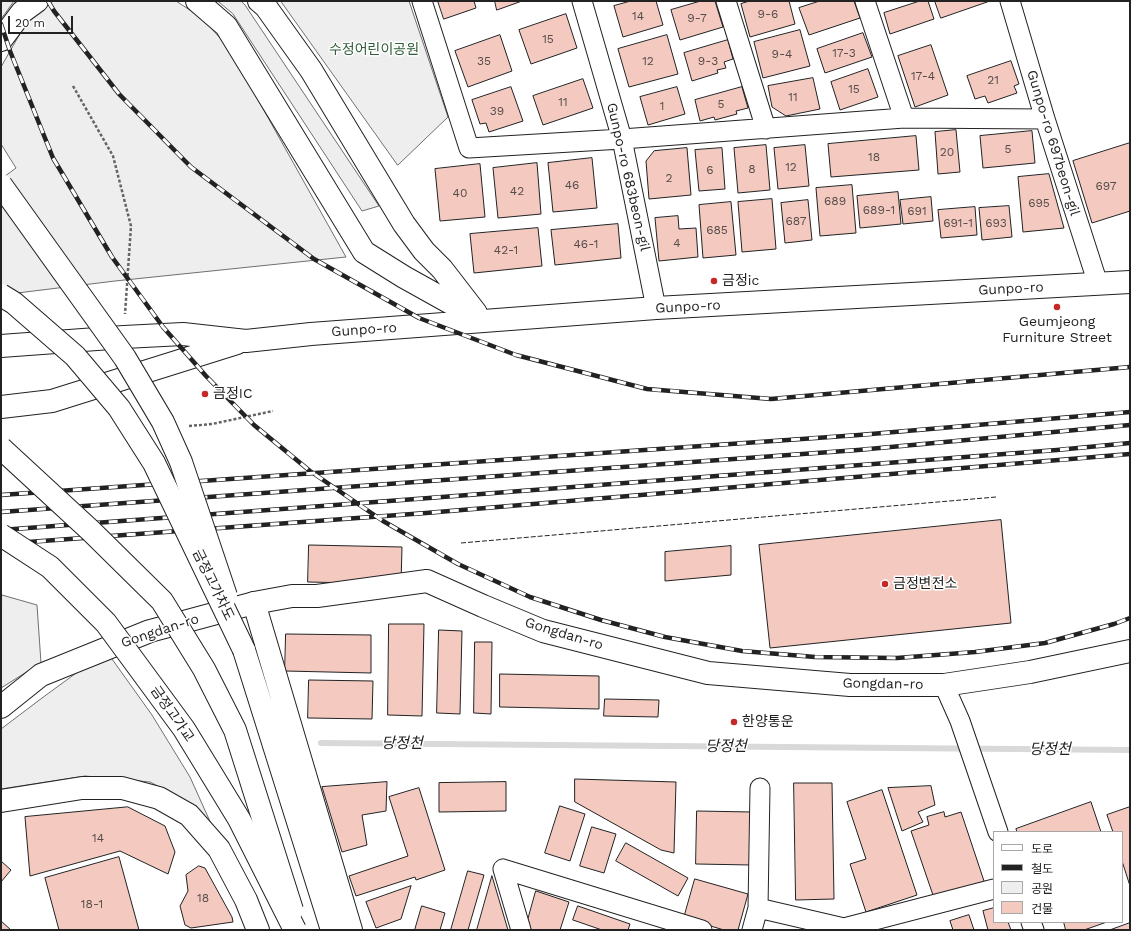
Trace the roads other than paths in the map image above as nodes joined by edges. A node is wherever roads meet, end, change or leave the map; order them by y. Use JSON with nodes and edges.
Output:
{"nodes":[{"id":1,"x":37,"y":1,"type":"edge"},
{"id":2,"x":197,"y":1,"type":"edge"},
{"id":3,"x":259,"y":1,"type":"edge"},
{"id":4,"x":422,"y":1,"type":"edge"},
{"id":5,"x":582,"y":1,"type":"edge"},
{"id":6,"x":726,"y":1,"type":"edge"},
{"id":7,"x":865,"y":1,"type":"edge"},
{"id":8,"x":1014,"y":2,"type":"edge"},
{"id":9,"x":1,"y":40,"type":"edge"},
{"id":10,"x":904,"y":118,"type":"junction"},
{"id":11,"x":1045,"y":119,"type":"junction"},
{"id":12,"x":766,"y":129,"type":"junction"},
{"id":13,"x":622,"y":139,"type":"junction"},
{"id":14,"x":1,"y":185,"type":"edge"},
{"id":15,"x":1130,"y":282,"type":"edge"},
{"id":16,"x":1098,"y":284,"type":"junction"},
{"id":17,"x":1,"y":295,"type":"edge"},
{"id":18,"x":656,"y":308,"type":"junction"},
{"id":19,"x":483,"y":322,"type":"junction"},
{"id":20,"x":246,"y":340,"type":"junction"},
{"id":21,"x":1,"y":346,"type":"edge"},
{"id":22,"x":1,"y":407,"type":"edge"},
{"id":23,"x":1,"y":448,"type":"edge"},
{"id":24,"x":1,"y":535,"type":"edge"},
{"id":25,"x":254,"y":603,"type":"junction"},
{"id":26,"x":244,"y":650,"type":"junction"},
{"id":27,"x":1130,"y":650,"type":"edge"},
{"id":28,"x":944,"y":685,"type":"junction"},
{"id":29,"x":1,"y":707,"type":"edge"},
{"id":30,"x":760,"y":788,"type":"dead end"},
{"id":31,"x":1,"y":801,"type":"edge"},
{"id":32,"x":998,"y":831,"type":"edge"},
{"id":33,"x":993,"y":889,"type":"edge"},
{"id":34,"x":758,"y":908,"type":"junction"},
{"id":35,"x":258,"y":930,"type":"edge"},
{"id":36,"x":297,"y":930,"type":"edge"},
{"id":37,"x":332,"y":930,"type":"edge"},
{"id":38,"x":351,"y":930,"type":"edge"},
{"id":39,"x":521,"y":930,"type":"edge"},
{"id":40,"x":702,"y":930,"type":"edge"},
{"id":41,"x":752,"y":930,"type":"edge"}],
"edges":[{"from":1,"to":9,"type":"street"},
{"from":2,"to":19,"type":"street"},
{"from":3,"to":19,"type":"street"},
{"from":4,"to":13,"type":"street"},
{"from":5,"to":13,"type":"street","name":"Gunpo-ro 683beon-gil"},
{"from":6,"to":12,"type":"street"},
{"from":7,"to":10,"type":"street"},
{"from":8,"to":11,"type":"street","name":"Gunpo-ro 697beon-gil"},
{"from":10,"to":11,"type":"street"},
{"from":10,"to":12,"type":"street"},
{"from":11,"to":16,"type":"street","name":"Gunpo-ro 697beon-gil"},
{"from":12,"to":13,"type":"street"},
{"from":13,"to":18,"type":"street","name":"Gunpo-ro 683beon-gil"},
{"from":14,"to":26,"type":"street","bridge":true},
{"from":15,"to":16,"type":"street","name":"Gunpo-ro"},
{"from":16,"to":18,"type":"street","name":"Gunpo-ro"},
{"from":17,"to":26,"type":"street","name":"금정고가차도","bridge":true},
{"from":18,"to":19,"type":"street","name":"Gunpo-ro"},
{"from":19,"to":20,"type":"street","name":"Gunpo-ro"},
{"from":20,"to":21,"type":"street","name":"Gunpo-ro"},
{"from":20,"to":22,"type":"street","name":"Gunpo-ro"},
{"from":23,"to":36,"type":"street","bridge":true},
{"from":24,"to":36,"type":"street","name":"금정고가교","bridge":true},
{"from":25,"to":28,"type":"street","name":"Gongdan-ro"},
{"from":25,"to":29,"type":"street","name":"Gongdan-ro"},
{"from":25,"to":38,"type":"street"},
{"from":26,"to":37,"type":"street","name":"금정고가차도"},
{"from":27,"to":28,"type":"street","name":"Gongdan-ro"},
{"from":28,"to":32,"type":"street"},
{"from":30,"to":34,"type":"street"},
{"from":31,"to":35,"type":"street"},
{"from":33,"to":34,"type":"street"},
{"from":34,"to":41,"type":"street"},
{"from":39,"to":40,"type":"street"}]}
